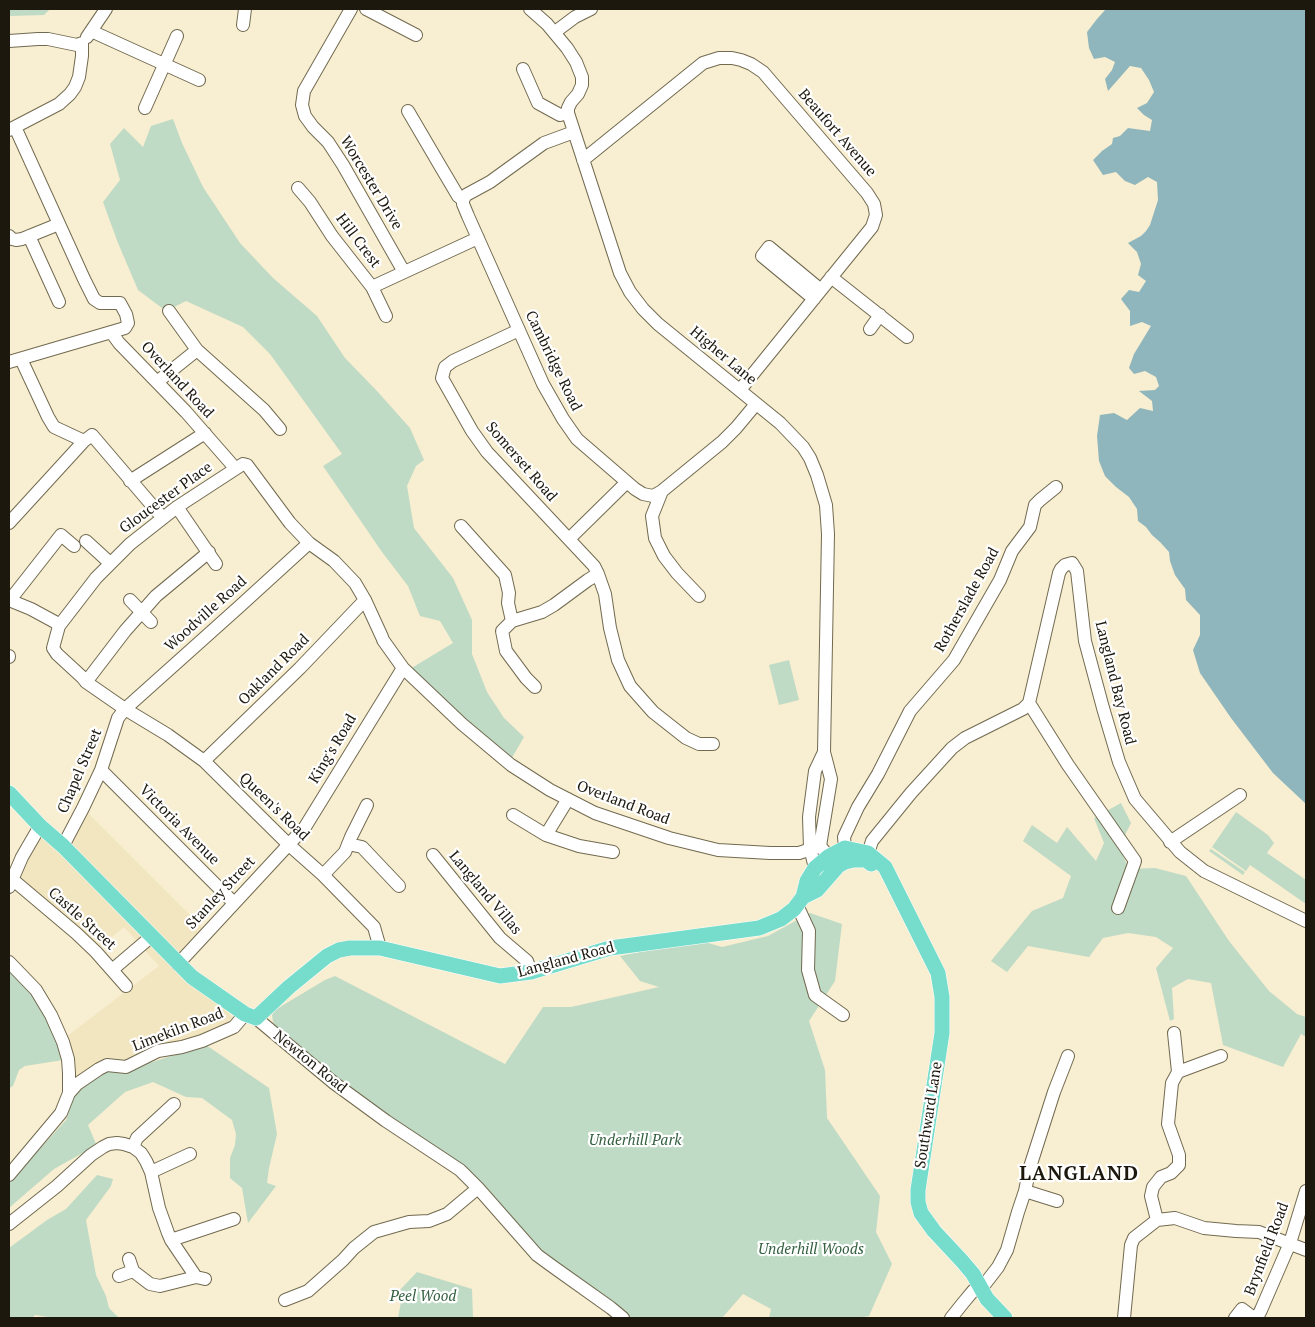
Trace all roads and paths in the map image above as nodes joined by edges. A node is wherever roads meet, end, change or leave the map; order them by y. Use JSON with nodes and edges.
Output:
{"nodes":[{"id":1,"x":106,"y":9,"type":"edge"},
{"id":2,"x":245,"y":9,"type":"edge"},
{"id":3,"x":351,"y":9,"type":"edge"},
{"id":4,"x":366,"y":9,"type":"edge"},
{"id":5,"x":530,"y":9,"type":"edge"},
{"id":6,"x":592,"y":9,"type":"edge"},
{"id":7,"x":243,"y":25,"type":"dead end"},
{"id":8,"x":92,"y":31,"type":"junction"},
{"id":9,"x":555,"y":32,"type":"junction"},
{"id":10,"x":416,"y":35,"type":"dead end"},
{"id":11,"x":177,"y":36,"type":"dead end"},
{"id":12,"x":9,"y":41,"type":"edge"},
{"id":13,"x":82,"y":43,"type":"junction"},
{"id":14,"x":164,"y":65,"type":"junction"},
{"id":15,"x":524,"y":69,"type":"dead end"},
{"id":16,"x":199,"y":80,"type":"dead end"},
{"id":17,"x":146,"y":108,"type":"dead end"},
{"id":18,"x":408,"y":111,"type":"dead end"},
{"id":19,"x":568,"y":113,"type":"junction"},
{"id":20,"x":12,"y":128,"type":"edge"},
{"id":21,"x":574,"y":132,"type":"junction"},
{"id":22,"x":583,"y":160,"type":"junction"},
{"id":23,"x":298,"y":188,"type":"dead end"},
{"id":24,"x":462,"y":200,"type":"junction"},
{"id":25,"x":59,"y":224,"type":"junction"},
{"id":26,"x":9,"y":236,"type":"edge"},
{"id":27,"x":30,"y":236,"type":"junction"},
{"id":28,"x":478,"y":238,"type":"junction"},
{"id":29,"x":404,"y":272,"type":"junction"},
{"id":30,"x":832,"y":277,"type":"junction"},
{"id":31,"x":372,"y":287,"type":"junction"},
{"id":32,"x":59,"y":302,"type":"dead end"},
{"id":33,"x":170,"y":311,"type":"dead end"},
{"id":34,"x":386,"y":316,"type":"dead end"},
{"id":35,"x":880,"y":316,"type":"junction"},
{"id":36,"x":870,"y":329,"type":"dead end"},
{"id":37,"x":519,"y":330,"type":"junction"},
{"id":38,"x":112,"y":332,"type":"junction"},
{"id":39,"x":907,"y":337,"type":"dead end"},
{"id":40,"x":197,"y":350,"type":"junction"},
{"id":41,"x":15,"y":361,"type":"edge"},
{"id":42,"x":158,"y":382,"type":"junction"},
{"id":43,"x":740,"y":390,"type":"junction"},
{"id":44,"x":756,"y":404,"type":"junction"},
{"id":45,"x":280,"y":429,"type":"dead end"},
{"id":46,"x":205,"y":434,"type":"junction"},
{"id":47,"x":84,"y":441,"type":"junction"},
{"id":48,"x":235,"y":468,"type":"junction"},
{"id":49,"x":130,"y":481,"type":"junction"},
{"id":50,"x":631,"y":486,"type":"junction"},
{"id":51,"x":1056,"y":487,"type":"dead end"},
{"id":52,"x":662,"y":492,"type":"junction"},
{"id":53,"x":177,"y":507,"type":"junction"},
{"id":54,"x":652,"y":516,"type":"junction"},
{"id":55,"x":162,"y":517,"type":"junction"},
{"id":56,"x":9,"y":523,"type":"edge"},
{"id":57,"x":462,"y":526,"type":"dead end"},
{"id":58,"x":569,"y":539,"type":"junction"},
{"id":59,"x":309,"y":542,"type":"junction"},
{"id":60,"x":208,"y":552,"type":"junction"},
{"id":61,"x":110,"y":563,"type":"junction"},
{"id":62,"x":216,"y":564,"type":"dead end"},
{"id":63,"x":598,"y":574,"type":"junction"},
{"id":64,"x":699,"y":596,"type":"dead end"},
{"id":65,"x":9,"y":600,"type":"edge"},
{"id":66,"x":130,"y":600,"type":"dead end"},
{"id":67,"x":365,"y":600,"type":"junction"},
{"id":68,"x":141,"y":612,"type":"junction"},
{"id":69,"x":512,"y":621,"type":"junction"},
{"id":70,"x":151,"y":622,"type":"dead end"},
{"id":71,"x":59,"y":626,"type":"junction"},
{"id":72,"x":403,"y":668,"type":"junction"},
{"id":73,"x":86,"y":682,"type":"junction"},
{"id":74,"x":527,"y":683,"type":"dead end"},
{"id":75,"x":1029,"y":703,"type":"junction"},
{"id":76,"x":125,"y":709,"type":"junction"},
{"id":77,"x":713,"y":744,"type":"dead end"},
{"id":78,"x":204,"y":761,"type":"junction"},
{"id":79,"x":101,"y":770,"type":"junction"},
{"id":80,"x":9,"y":793,"type":"edge"},
{"id":81,"x":1240,"y":796,"type":"dead end"},
{"id":82,"x":568,"y":800,"type":"junction"},
{"id":83,"x":367,"y":806,"type":"dead end"},
{"id":84,"x":513,"y":815,"type":"dead end"},
{"id":85,"x":40,"y":826,"type":"junction"},
{"id":86,"x":546,"y":835,"type":"junction"},
{"id":87,"x":1170,"y":842,"type":"junction"},
{"id":88,"x":288,"y":844,"type":"junction"},
{"id":89,"x":348,"y":844,"type":"junction"},
{"id":90,"x":63,"y":846,"type":"junction"},
{"id":91,"x":844,"y":848,"type":"junction"},
{"id":92,"x":613,"y":852,"type":"dead end"},
{"id":93,"x":824,"y":854,"type":"junction"},
{"id":94,"x":433,"y":855,"type":"dead end"},
{"id":95,"x":863,"y":858,"type":"junction"},
{"id":96,"x":815,"y":868,"type":"junction"},
{"id":97,"x":323,"y":875,"type":"junction"},
{"id":98,"x":826,"y":880,"type":"junction"},
{"id":99,"x":10,"y":883,"type":"edge"},
{"id":100,"x":399,"y":886,"type":"dead end"},
{"id":101,"x":800,"y":901,"type":"junction"},
{"id":102,"x":234,"y":903,"type":"junction"},
{"id":103,"x":1118,"y":908,"type":"dead end"},
{"id":104,"x":1306,"y":920,"type":"edge"},
{"id":105,"x":152,"y":936,"type":"junction"},
{"id":106,"x":380,"y":948,"type":"junction"},
{"id":107,"x":9,"y":962,"type":"edge"},
{"id":108,"x":178,"y":964,"type":"junction"},
{"id":109,"x":112,"y":970,"type":"junction"},
{"id":110,"x":531,"y":972,"type":"junction"},
{"id":111,"x":126,"y":986,"type":"dead end"},
{"id":112,"x":843,"y":1015,"type":"dead end"},
{"id":113,"x":251,"y":1016,"type":"junction"},
{"id":114,"x":1174,"y":1033,"type":"dead end"},
{"id":115,"x":1068,"y":1056,"type":"dead end"},
{"id":116,"x":1221,"y":1056,"type":"dead end"},
{"id":117,"x":1178,"y":1072,"type":"junction"},
{"id":118,"x":69,"y":1093,"type":"junction"},
{"id":119,"x":174,"y":1104,"type":"dead end"},
{"id":120,"x":133,"y":1147,"type":"junction"},
{"id":121,"x":190,"y":1154,"type":"dead end"},
{"id":122,"x":151,"y":1172,"type":"junction"},
{"id":123,"x":9,"y":1175,"type":"edge"},
{"id":124,"x":478,"y":1188,"type":"junction"},
{"id":125,"x":1306,"y":1191,"type":"edge"},
{"id":126,"x":1025,"y":1192,"type":"junction"},
{"id":127,"x":1057,"y":1200,"type":"dead end"},
{"id":128,"x":234,"y":1219,"type":"dead end"},
{"id":129,"x":1157,"y":1220,"type":"junction"},
{"id":130,"x":9,"y":1224,"type":"edge"},
{"id":131,"x":171,"y":1240,"type":"junction"},
{"id":132,"x":1290,"y":1244,"type":"junction"},
{"id":133,"x":1306,"y":1250,"type":"edge"},
{"id":134,"x":119,"y":1276,"type":"dead end"},
{"id":135,"x":980,"y":1288,"type":"junction"},
{"id":136,"x":285,"y":1300,"type":"dead end"},
{"id":137,"x":623,"y":1318,"type":"edge"},
{"id":138,"x":951,"y":1318,"type":"edge"},
{"id":139,"x":1004,"y":1318,"type":"edge"},
{"id":140,"x":1124,"y":1318,"type":"edge"},
{"id":141,"x":1235,"y":1318,"type":"edge"},
{"id":142,"x":1255,"y":1318,"type":"edge"}],
"edges":[{"from":1,"to":8,"type":"street"},
{"from":2,"to":7,"type":"street"},
{"from":3,"to":29,"type":"street","name":"Worcester Drive"},
{"from":4,"to":10,"type":"street"},
{"from":5,"to":9,"type":"street"},
{"from":6,"to":9,"type":"street"},
{"from":8,"to":13,"type":"street"},
{"from":8,"to":14,"type":"street"},
{"from":9,"to":19,"type":"street"},
{"from":11,"to":14,"type":"street"},
{"from":12,"to":13,"type":"street"},
{"from":13,"to":20,"type":"street"},
{"from":14,"to":16,"type":"street"},
{"from":14,"to":17,"type":"street"},
{"from":15,"to":19,"type":"street"},
{"from":18,"to":24,"type":"street","name":"Cambridge Road"},
{"from":19,"to":21,"type":"street","name":"Higher Lane"},
{"from":20,"to":25,"type":"street"},
{"from":21,"to":22,"type":"street","name":"Higher Lane"},
{"from":21,"to":24,"type":"street"},
{"from":22,"to":30,"type":"street","name":"Beaufort Avenue"},
{"from":22,"to":43,"type":"street","name":"Higher Lane"},
{"from":23,"to":31,"type":"street","name":"Hill Crest"},
{"from":24,"to":28,"type":"street","name":"Cambridge Road"},
{"from":25,"to":27,"type":"street"},
{"from":25,"to":38,"type":"street"},
{"from":26,"to":27,"type":"street"},
{"from":27,"to":32,"type":"street"},
{"from":28,"to":29,"type":"street"},
{"from":28,"to":37,"type":"street","name":"Cambridge Road"},
{"from":29,"to":31,"type":"street"},
{"from":30,"to":35,"type":"street"},
{"from":30,"to":43,"type":"street","name":"Beaufort Avenue"},
{"from":31,"to":34,"type":"street","name":"Hill Crest"},
{"from":33,"to":40,"type":"street"},
{"from":35,"to":36,"type":"street"},
{"from":35,"to":39,"type":"street"},
{"from":37,"to":50,"type":"street","name":"Cambridge Road"},
{"from":37,"to":58,"type":"street","name":"Somerset Road"},
{"from":38,"to":41,"type":"street"},
{"from":38,"to":42,"type":"street","name":"Overland Road"},
{"from":40,"to":42,"type":"street"},
{"from":40,"to":45,"type":"street"},
{"from":41,"to":47,"type":"street"},
{"from":42,"to":46,"type":"street","name":"Overland Road"},
{"from":43,"to":44,"type":"street","name":"Higher Lane"},
{"from":44,"to":52,"type":"street"},
{"from":44,"to":93,"type":"street","name":"Higher Lane"},
{"from":46,"to":48,"type":"street","name":"Overland Road"},
{"from":46,"to":49,"type":"street"},
{"from":47,"to":49,"type":"street"},
{"from":47,"to":56,"type":"street"},
{"from":48,"to":53,"type":"street","name":"Gloucester Place"},
{"from":48,"to":59,"type":"street","name":"Overland Road"},
{"from":49,"to":55,"type":"street"},
{"from":50,"to":52,"type":"street","name":"Cambridge Road"},
{"from":50,"to":54,"type":"street"},
{"from":50,"to":58,"type":"street"},
{"from":51,"to":91,"type":"street","name":"Rotherslade Road"},
{"from":52,"to":54,"type":"street"},
{"from":53,"to":55,"type":"street","name":"Gloucester Place"},
{"from":53,"to":60,"type":"street"},
{"from":54,"to":64,"type":"street"},
{"from":55,"to":61,"type":"street","name":"Gloucester Place"},
{"from":57,"to":69,"type":"street"},
{"from":58,"to":63,"type":"street","name":"Somerset Road"},
{"from":59,"to":67,"type":"street","name":"Overland Road"},
{"from":59,"to":76,"type":"street","name":"Woodville Road"},
{"from":60,"to":62,"type":"street"},
{"from":60,"to":68,"type":"street"},
{"from":61,"to":65,"type":"street"},
{"from":61,"to":71,"type":"street","name":"Gloucester Place"},
{"from":63,"to":69,"type":"street"},
{"from":63,"to":77,"type":"street","name":"Somerset Road"},
{"from":65,"to":71,"type":"street"},
{"from":66,"to":68,"type":"street"},
{"from":67,"to":72,"type":"street","name":"Overland Road"},
{"from":67,"to":78,"type":"street","name":"Oakland Road"},
{"from":68,"to":70,"type":"street"},
{"from":68,"to":73,"type":"street"},
{"from":69,"to":74,"type":"street"},
{"from":71,"to":73,"type":"street","name":"Queen's Road"},
{"from":72,"to":82,"type":"street","name":"Overland Road"},
{"from":72,"to":88,"type":"street","name":"King's Road"},
{"from":73,"to":76,"type":"street","name":"Queen's Road"},
{"from":75,"to":87,"type":"street","name":"Langland Bay Road"},
{"from":75,"to":95,"type":"street"},
{"from":75,"to":103,"type":"street"},
{"from":76,"to":78,"type":"street","name":"Queen's Road"},
{"from":76,"to":79,"type":"street","name":"Chapel Street"},
{"from":78,"to":88,"type":"street","name":"Queen's Road"},
{"from":79,"to":90,"type":"street","name":"Chapel Street"},
{"from":79,"to":102,"type":"street","name":"Victoria Avenue"},
{"from":80,"to":85,"type":"main road","name":"Newton Road"},
{"from":81,"to":87,"type":"street"},
{"from":82,"to":86,"type":"street"},
{"from":82,"to":93,"type":"street","name":"Overland Road"},
{"from":83,"to":89,"type":"street"},
{"from":84,"to":86,"type":"street"},
{"from":85,"to":90,"type":"main road","name":"Newton Road"},
{"from":85,"to":99,"type":"street"},
{"from":86,"to":92,"type":"street"},
{"from":87,"to":104,"type":"street","name":"Langland Bay Road"},
{"from":88,"to":97,"type":"street","name":"Queen's Road"},
{"from":88,"to":102,"type":"street","name":"Stanley Street"},
{"from":89,"to":97,"type":"street"},
{"from":89,"to":100,"type":"street"},
{"from":90,"to":105,"type":"main road","name":"Newton Road"},
{"from":91,"to":93,"type":"main road","name":"Langland Road"},
{"from":91,"to":95,"type":"main road"},
{"from":93,"to":95,"type":"main road","name":"Langland Road"},
{"from":93,"to":96,"type":"main road","name":"Langland Road"},
{"from":93,"to":98,"type":"main road","name":"Langland Road"},
{"from":94,"to":110,"type":"street","name":"Langland Villas"},
{"from":95,"to":135,"type":"main road","name":"Southward Lane"},
{"from":96,"to":98,"type":"street"},
{"from":96,"to":101,"type":"main road","name":"Langland Road"},
{"from":97,"to":106,"type":"street","name":"Queen's Road"},
{"from":98,"to":101,"type":"main road","name":"Langland Road"},
{"from":99,"to":109,"type":"street","name":"Castle Street"},
{"from":101,"to":110,"type":"main road","name":"Langland Road"},
{"from":101,"to":112,"type":"street"},
{"from":102,"to":108,"type":"street","name":"Stanley Street"},
{"from":105,"to":108,"type":"main road","name":"Newton Road"},
{"from":105,"to":109,"type":"street"},
{"from":106,"to":110,"type":"main road","name":"Langland Road"},
{"from":106,"to":113,"type":"main road","name":"Langland Road"},
{"from":107,"to":118,"type":"street"},
{"from":108,"to":113,"type":"main road","name":"Newton Road"},
{"from":109,"to":111,"type":"street","name":"Castle Street"},
{"from":113,"to":118,"type":"street","name":"Limekiln Road"},
{"from":113,"to":124,"type":"street","name":"Newton Road"},
{"from":114,"to":117,"type":"street"},
{"from":115,"to":126,"type":"street"},
{"from":116,"to":117,"type":"street"},
{"from":117,"to":129,"type":"street"},
{"from":118,"to":123,"type":"street"},
{"from":119,"to":120,"type":"street"},
{"from":120,"to":122,"type":"street"},
{"from":120,"to":130,"type":"street"},
{"from":121,"to":122,"type":"street"},
{"from":122,"to":131,"type":"street"},
{"from":124,"to":136,"type":"street"},
{"from":124,"to":137,"type":"street","name":"Newton Road"},
{"from":125,"to":132,"type":"street","name":"Brynfield Road"},
{"from":126,"to":127,"type":"street"},
{"from":126,"to":135,"type":"street"},
{"from":128,"to":131,"type":"street"},
{"from":129,"to":132,"type":"street"},
{"from":129,"to":140,"type":"street"},
{"from":131,"to":134,"type":"street"},
{"from":132,"to":133,"type":"street"},
{"from":132,"to":142,"type":"street","name":"Brynfield Road"},
{"from":135,"to":138,"type":"street"},
{"from":135,"to":139,"type":"main road","name":"Southward Lane"},
{"from":141,"to":142,"type":"street","name":"Brynfield Road"}]}
